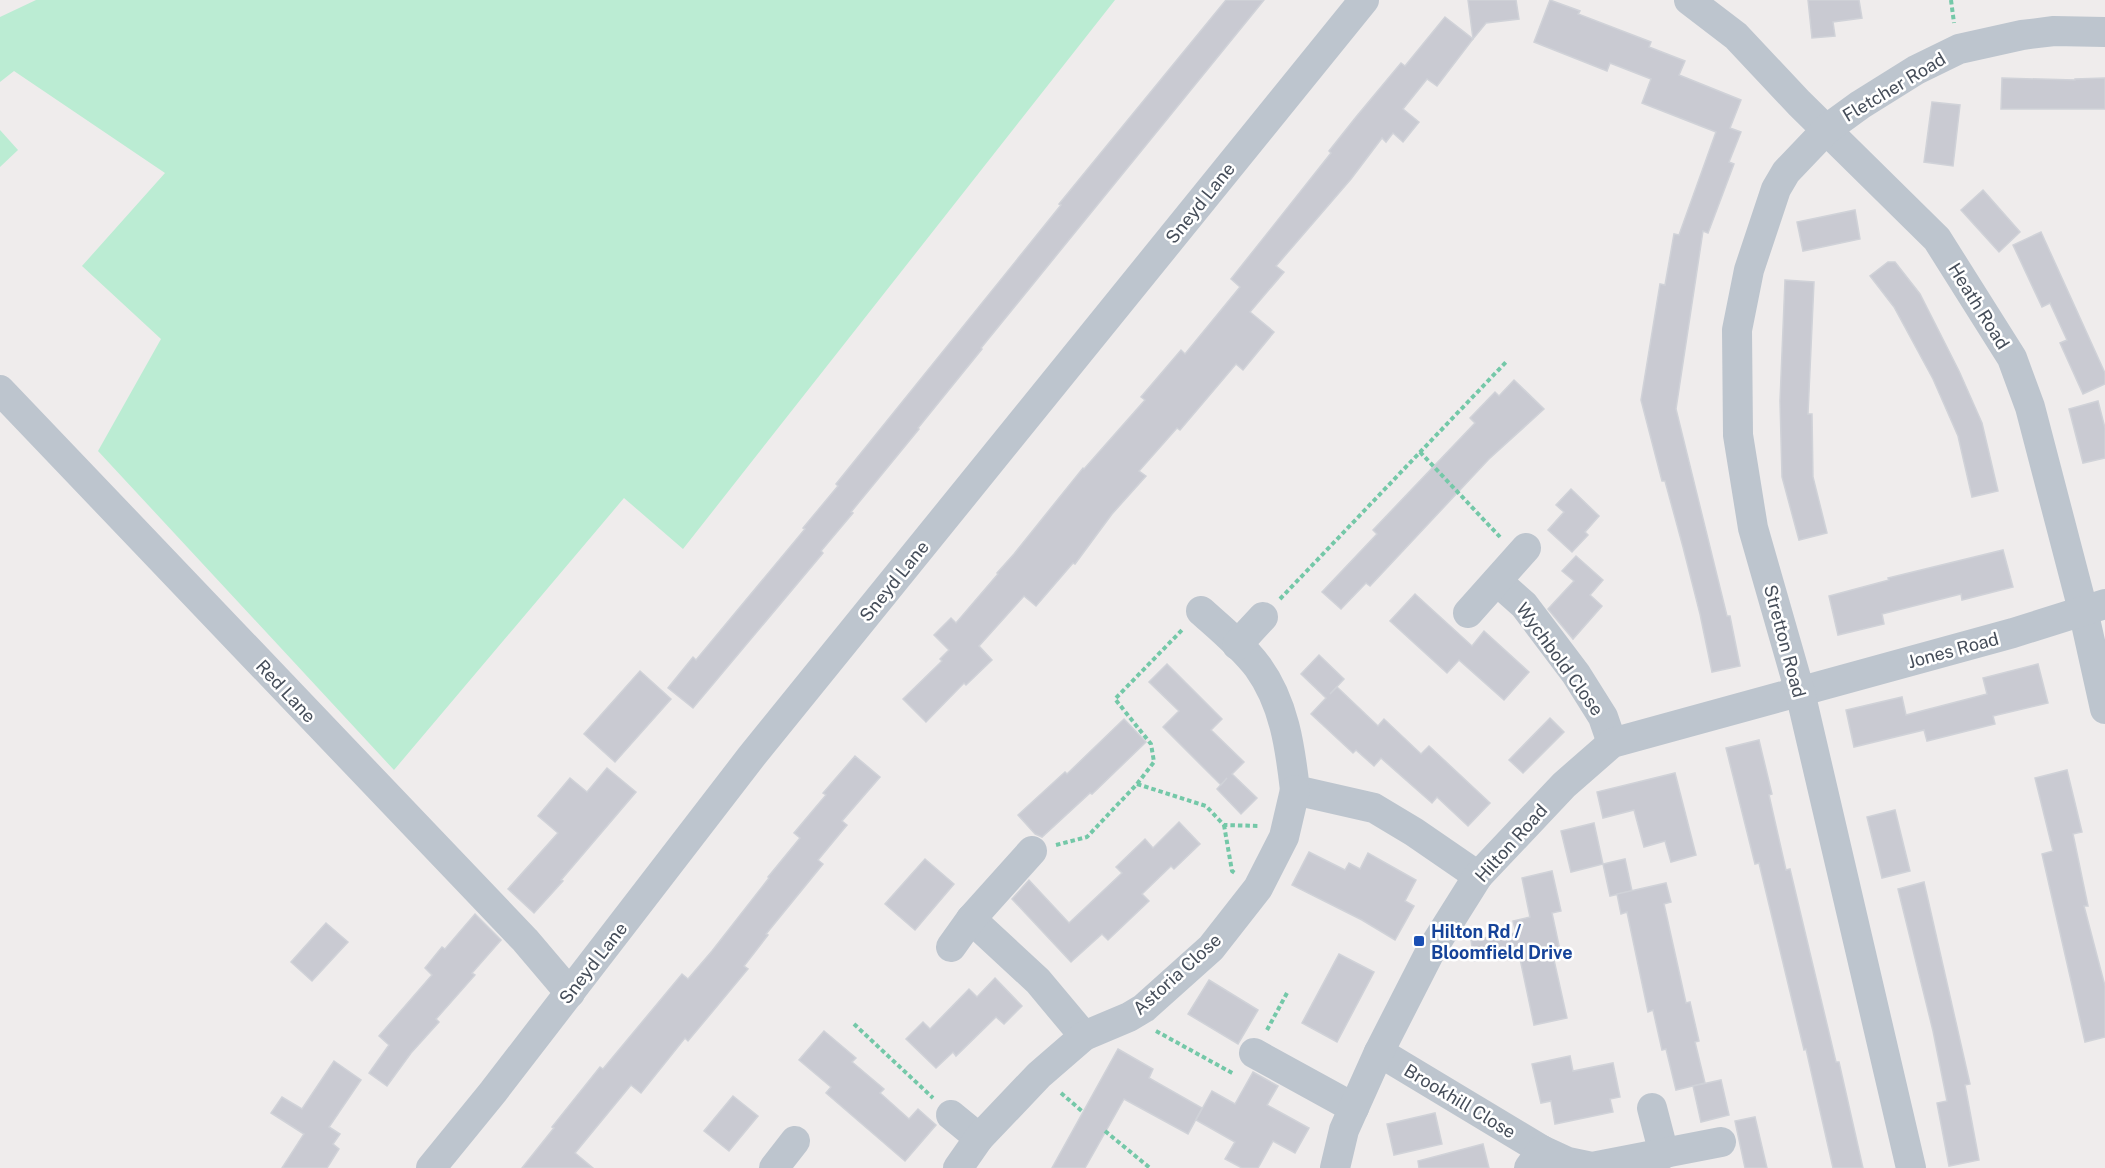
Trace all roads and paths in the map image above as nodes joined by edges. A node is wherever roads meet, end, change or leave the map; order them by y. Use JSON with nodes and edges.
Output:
{"nodes":[{"id":1,"x":1364,"y":0,"type":"edge"},
{"id":2,"x":1689,"y":0,"type":"edge"},
{"id":3,"x":2105,"y":32,"type":"edge"},
{"id":4,"x":1827,"y":129,"type":"junction"},
{"id":5,"x":1507,"y":362,"type":"dead end"},
{"id":6,"x":0,"y":390,"type":"edge"},
{"id":7,"x":1420,"y":452,"type":"junction"},
{"id":8,"x":1522,"y":552,"type":"joint"},
{"id":9,"x":1497,"y":581,"type":"junction"},
{"id":10,"x":2094,"y":607,"type":"edge"},
{"id":11,"x":1201,"y":610,"type":"joint"},
{"id":12,"x":1468,"y":613,"type":"dead end"},
{"id":13,"x":1263,"y":616,"type":"joint"},
{"id":14,"x":1237,"y":645,"type":"junction"},
{"id":15,"x":1800,"y":692,"type":"junction"},
{"id":16,"x":2105,"y":709,"type":"edge"},
{"id":17,"x":1612,"y":743,"type":"junction"},
{"id":18,"x":1137,"y":784,"type":"junction"},
{"id":19,"x":1295,"y":790,"type":"junction"},
{"id":20,"x":1224,"y":825,"type":"junction"},
{"id":21,"x":1286,"y":827,"type":"junction"},
{"id":22,"x":1032,"y":851,"type":"joint"},
{"id":23,"x":1478,"y":876,"type":"junction"},
{"id":24,"x":1258,"y":888,"type":"junction"},
{"id":25,"x":971,"y":919,"type":"junction"},
{"id":26,"x":951,"y":947,"type":"dead end"},
{"id":27,"x":570,"y":993,"type":"junction"},
{"id":28,"x":1287,"y":993,"type":"dead end"},
{"id":29,"x":1129,"y":1017,"type":"junction"},
{"id":30,"x":854,"y":1024,"type":"dead end"},
{"id":31,"x":1084,"y":1036,"type":"junction"},
{"id":32,"x":1379,"y":1052,"type":"junction"},
{"id":33,"x":1254,"y":1053,"type":"junction"},
{"id":34,"x":1354,"y":1108,"type":"junction"},
{"id":35,"x":1652,"y":1108,"type":"dead end"},
{"id":36,"x":951,"y":1115,"type":"joint"},
{"id":37,"x":1106,"y":1131,"type":"dead end"},
{"id":38,"x":979,"y":1138,"type":"junction"},
{"id":39,"x":795,"y":1141,"type":"dead end"},
{"id":40,"x":1721,"y":1142,"type":"dead end"},
{"id":41,"x":1664,"y":1154,"type":"junction"},
{"id":42,"x":1535,"y":1159,"type":"edge"},
{"id":43,"x":431,"y":1168,"type":"edge"},
{"id":44,"x":774,"y":1168,"type":"edge"},
{"id":45,"x":958,"y":1168,"type":"edge"},
{"id":46,"x":1149,"y":1168,"type":"edge"},
{"id":47,"x":1335,"y":1168,"type":"edge"},
{"id":48,"x":1911,"y":1168,"type":"edge"}],
"edges":[{"from":1,"to":27,"type":"street","name":"Sneyd Lane"},
{"from":2,"to":4,"type":"street","name":"Heath Road"},
{"from":3,"to":4,"type":"street","name":"Fletcher Road"},
{"from":4,"to":10,"type":"street","name":"Heath Road"},
{"from":4,"to":15,"type":"street","name":"Stretton Road"},
{"from":5,"to":7,"type":"path"},
{"from":6,"to":27,"type":"street","name":"Red Lane"},
{"from":7,"to":8,"type":"path"},
{"from":7,"to":13,"type":"path"},
{"from":8,"to":9,"type":"street"},
{"from":9,"to":12,"type":"street"},
{"from":9,"to":17,"type":"street","name":"Wychbold Close"},
{"from":10,"to":15,"type":"street","name":"Jones Road"},
{"from":10,"to":16,"type":"street","name":"Heath Road"},
{"from":11,"to":14,"type":"street"},
{"from":11,"to":18,"type":"path"},
{"from":13,"to":14,"type":"street"},
{"from":14,"to":19,"type":"street"},
{"from":15,"to":17,"type":"street","name":"Hilton Road"},
{"from":15,"to":48,"type":"street","name":"Stretton Road"},
{"from":17,"to":23,"type":"street","name":"Hilton Road"},
{"from":18,"to":20,"type":"path"},
{"from":18,"to":22,"type":"path"},
{"from":19,"to":21,"type":"street","name":"Astoria Close"},
{"from":19,"to":23,"type":"street"},
{"from":20,"to":21,"type":"path"},
{"from":20,"to":24,"type":"path"},
{"from":21,"to":24,"type":"street","name":"Astoria Close"},
{"from":22,"to":25,"type":"street"},
{"from":23,"to":32,"type":"street","name":"Hilton Road"},
{"from":24,"to":29,"type":"street","name":"Astoria Close"},
{"from":25,"to":26,"type":"street"},
{"from":25,"to":31,"type":"street"},
{"from":27,"to":43,"type":"street","name":"Sneyd Lane"},
{"from":28,"to":33,"type":"path"},
{"from":29,"to":31,"type":"street","name":"Astoria Close"},
{"from":29,"to":33,"type":"path"},
{"from":30,"to":36,"type":"path"},
{"from":31,"to":38,"type":"street","name":"Astoria Close"},
{"from":32,"to":34,"type":"street","name":"Hilton Road"},
{"from":32,"to":42,"type":"street","name":"Brookhill Close"},
{"from":33,"to":34,"type":"street"},
{"from":34,"to":47,"type":"street","name":"Hilton Road"},
{"from":35,"to":41,"type":"street"},
{"from":36,"to":38,"type":"street"},
{"from":37,"to":46,"type":"path"},
{"from":38,"to":45,"type":"street","name":"Astoria Close"},
{"from":39,"to":44,"type":"street"},
{"from":40,"to":41,"type":"street","name":"Brookhill Close"},
{"from":41,"to":42,"type":"street","name":"Brookhill Close"}]}
